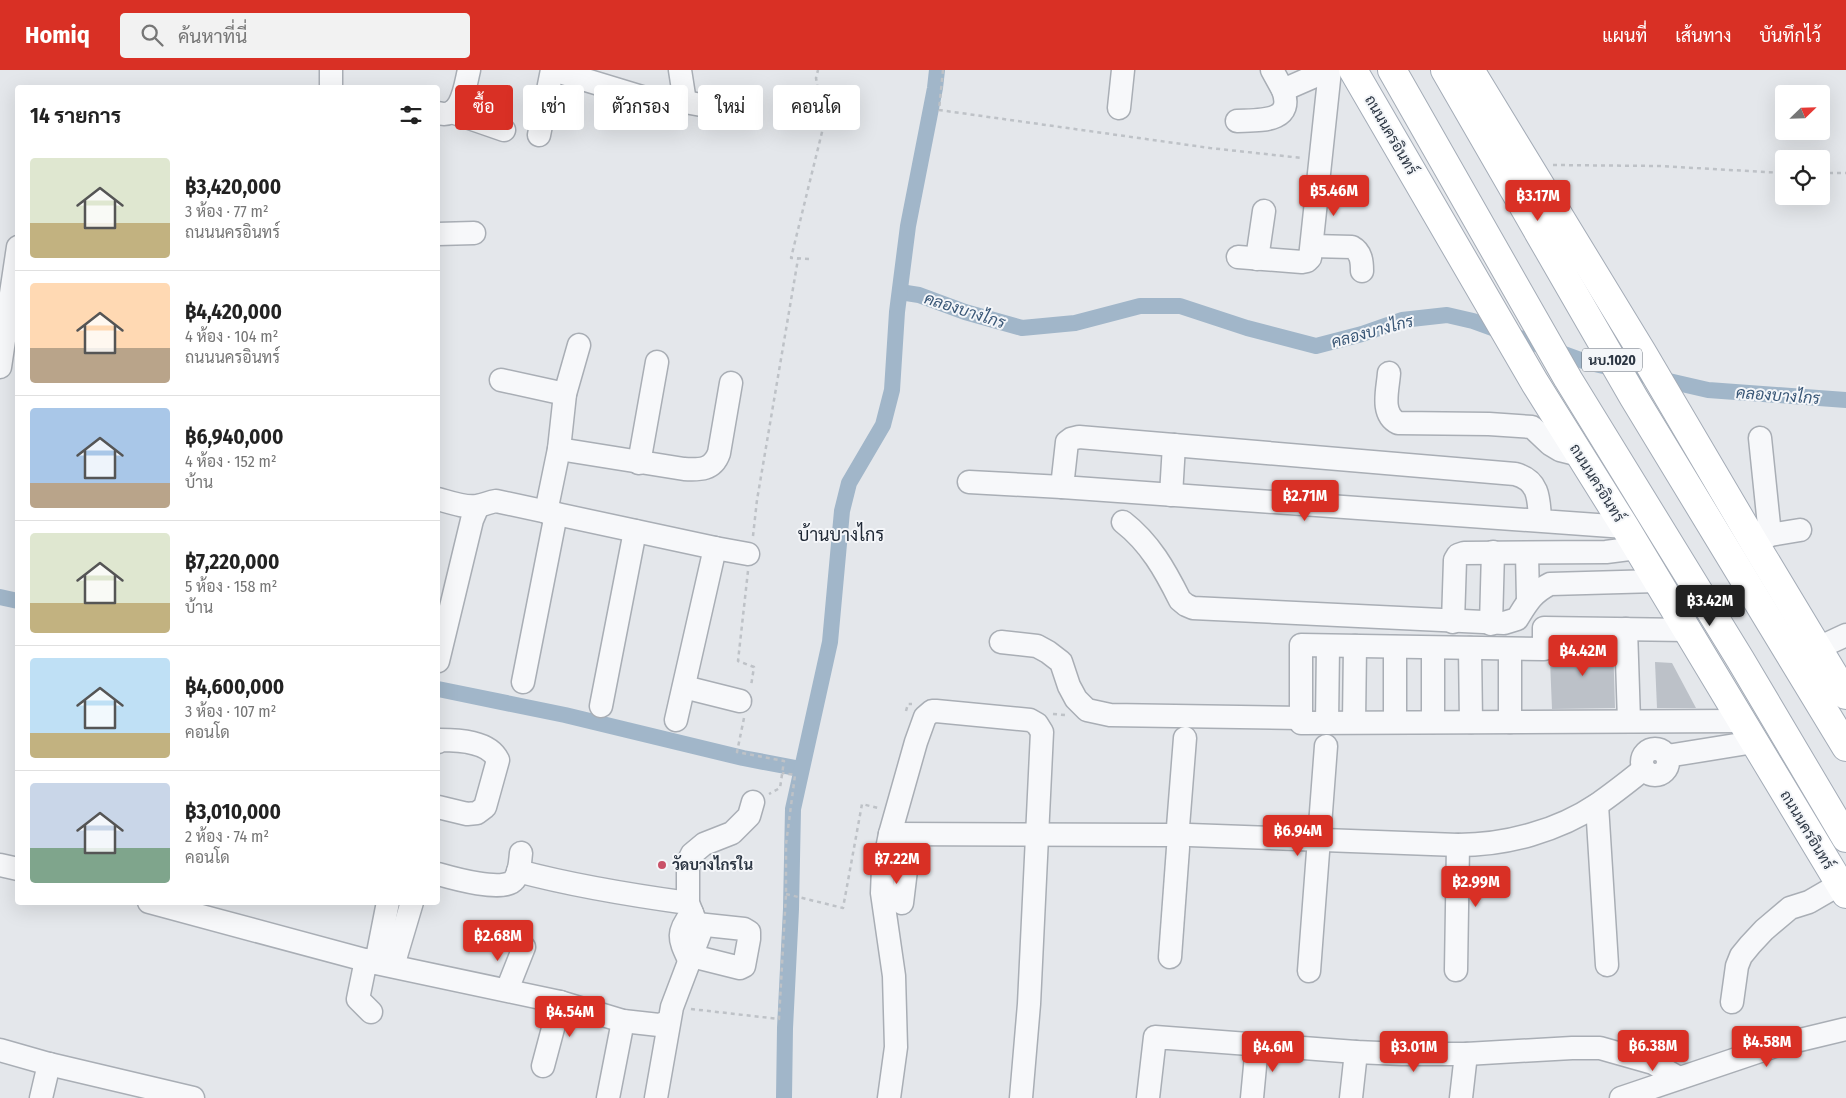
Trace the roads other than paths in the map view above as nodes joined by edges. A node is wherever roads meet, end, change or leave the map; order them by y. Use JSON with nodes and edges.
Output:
{"nodes":[{"id":1,"x":469,"y":70,"type":"edge"},
{"id":2,"x":553,"y":70,"type":"edge"},
{"id":3,"x":680,"y":70,"type":"edge"},
{"id":4,"x":1123,"y":70,"type":"edge"},
{"id":5,"x":1272,"y":70,"type":"edge"},
{"id":6,"x":1330,"y":70,"type":"edge"},
{"id":7,"x":1353,"y":70,"type":"edge"},
{"id":8,"x":1392,"y":70,"type":"edge"},
{"id":9,"x":1445,"y":70,"type":"edge"},
{"id":10,"x":1470,"y":70,"type":"edge"},
{"id":11,"x":602,"y":85,"type":"edge"},
{"id":12,"x":682,"y":85,"type":"edge"},
{"id":13,"x":1283,"y":90,"type":"junction"},
{"id":14,"x":1119,"y":108,"type":"dead end"},
{"id":15,"x":445,"y":113,"type":"edge"},
{"id":16,"x":1237,"y":121,"type":"dead end"},
{"id":17,"x":539,"y":135,"type":"dead end"},
{"id":18,"x":1264,"y":211,"type":"dead end"},
{"id":19,"x":440,"y":234,"type":"edge"},
{"id":20,"x":474,"y":234,"type":"dead end"},
{"id":21,"x":1312,"y":246,"type":"junction"},
{"id":22,"x":1362,"y":271,"type":"dead end"},
{"id":23,"x":15,"y":272,"type":"edge"},
{"id":24,"x":8,"y":330,"type":"edge"},
{"id":25,"x":579,"y":344,"type":"dead end"},
{"id":26,"x":657,"y":362,"type":"dead end"},
{"id":27,"x":0,"y":366,"type":"edge"},
{"id":28,"x":1389,"y":373,"type":"dead end"},
{"id":29,"x":501,"y":380,"type":"dead end"},
{"id":30,"x":731,"y":383,"type":"dead end"},
{"id":31,"x":565,"y":394,"type":"junction"},
{"id":32,"x":1760,"y":438,"type":"dead end"},
{"id":33,"x":1174,"y":445,"type":"junction"},
{"id":34,"x":558,"y":448,"type":"junction"},
{"id":35,"x":1580,"y":455,"type":"junction"},
{"id":36,"x":639,"y":462,"type":"junction"},
{"id":37,"x":969,"y":482,"type":"dead end"},
{"id":38,"x":1062,"y":486,"type":"junction"},
{"id":39,"x":1171,"y":495,"type":"junction"},
{"id":40,"x":440,"y":499,"type":"edge"},
{"id":41,"x":478,"y":506,"type":"junction"},
{"id":42,"x":551,"y":513,"type":"junction"},
{"id":43,"x":1540,"y":520,"type":"junction"},
{"id":44,"x":1123,"y":522,"type":"dead end"},
{"id":45,"x":1800,"y":530,"type":"dead end"},
{"id":46,"x":636,"y":531,"type":"junction"},
{"id":47,"x":1631,"y":537,"type":"junction"},
{"id":48,"x":1762,"y":540,"type":"junction"},
{"id":49,"x":715,"y":548,"type":"junction"},
{"id":50,"x":1493,"y":552,"type":"junction"},
{"id":51,"x":1606,"y":552,"type":"junction"},
{"id":52,"x":750,"y":553,"type":"road end"},
{"id":53,"x":1527,"y":553,"type":"junction"},
{"id":54,"x":1657,"y":581,"type":"junction"},
{"id":55,"x":1618,"y":582,"type":"junction"},
{"id":56,"x":1528,"y":600,"type":"junction"},
{"id":57,"x":1453,"y":622,"type":"junction"},
{"id":58,"x":1492,"y":624,"type":"junction"},
{"id":59,"x":1626,"y":629,"type":"junction"},
{"id":60,"x":1687,"y":630,"type":"junction"},
{"id":61,"x":1846,"y":635,"type":"edge"},
{"id":62,"x":1000,"y":642,"type":"dead end"},
{"id":63,"x":1328,"y":646,"type":"junction"},
{"id":64,"x":1354,"y":646,"type":"junction"},
{"id":65,"x":1395,"y":647,"type":"junction"},
{"id":66,"x":1433,"y":648,"type":"junction"},
{"id":67,"x":1470,"y":648,"type":"junction"},
{"id":68,"x":1510,"y":648,"type":"junction"},
{"id":69,"x":1818,"y":648,"type":"junction"},
{"id":70,"x":440,"y":653,"type":"edge"},
{"id":71,"x":523,"y":682,"type":"dead end"},
{"id":72,"x":684,"y":687,"type":"junction"},
{"id":73,"x":1846,"y":695,"type":"edge"},
{"id":74,"x":745,"y":700,"type":"road end"},
{"id":75,"x":601,"y":706,"type":"dead end"},
{"id":76,"x":1301,"y":718,"type":"junction"},
{"id":77,"x":676,"y":720,"type":"dead end"},
{"id":78,"x":1629,"y":721,"type":"junction"},
{"id":79,"x":1327,"y":722,"type":"junction"},
{"id":80,"x":1354,"y":722,"type":"junction"},
{"id":81,"x":1395,"y":722,"type":"junction"},
{"id":82,"x":1433,"y":722,"type":"junction"},
{"id":83,"x":1471,"y":722,"type":"junction"},
{"id":84,"x":1510,"y":722,"type":"junction"},
{"id":85,"x":1747,"y":732,"type":"junction"},
{"id":86,"x":1185,"y":738,"type":"dead end"},
{"id":87,"x":440,"y":740,"type":"edge"},
{"id":88,"x":1326,"y":746,"type":"dead end"},
{"id":89,"x":1846,"y":747,"type":"edge"},
{"id":90,"x":753,"y":802,"type":"road end"},
{"id":91,"x":1597,"y":805,"type":"junction"},
{"id":92,"x":440,"y":807,"type":"edge"},
{"id":93,"x":890,"y":834,"type":"junction"},
{"id":94,"x":1038,"y":835,"type":"junction"},
{"id":95,"x":1178,"y":836,"type":"junction"},
{"id":96,"x":1846,"y":838,"type":"edge"},
{"id":97,"x":1318,"y":839,"type":"junction"},
{"id":98,"x":1458,"y":845,"type":"junction"},
{"id":99,"x":0,"y":865,"type":"edge"},
{"id":100,"x":15,"y":868,"type":"edge"},
{"id":101,"x":906,"y":870,"type":"dead end"},
{"id":102,"x":440,"y":874,"type":"edge"},
{"id":103,"x":1843,"y":889,"type":"edge"},
{"id":104,"x":901,"y":903,"type":"junction"},
{"id":105,"x":172,"y":905,"type":"edge"},
{"id":106,"x":388,"y":905,"type":"edge"},
{"id":107,"x":410,"y":905,"type":"edge"},
{"id":108,"x":216,"y":911,"type":"edge"},
{"id":109,"x":692,"y":913,"type":"junction"},
{"id":110,"x":524,"y":947,"type":"dead end"},
{"id":111,"x":1170,"y":957,"type":"dead end"},
{"id":112,"x":691,"y":959,"type":"junction"},
{"id":113,"x":379,"y":963,"type":"junction"},
{"id":114,"x":1608,"y":965,"type":"dead end"},
{"id":115,"x":1456,"y":970,"type":"dead end"},
{"id":116,"x":1308,"y":971,"type":"dead end"},
{"id":117,"x":507,"y":990,"type":"junction"},
{"id":118,"x":560,"y":1002,"type":"junction"},
{"id":119,"x":1732,"y":1002,"type":"dead end"},
{"id":120,"x":370,"y":1012,"type":"dead end"},
{"id":121,"x":670,"y":1014,"type":"junction"},
{"id":122,"x":623,"y":1021,"type":"junction"},
{"id":123,"x":1846,"y":1029,"type":"edge"},
{"id":124,"x":1257,"y":1045,"type":"junction"},
{"id":125,"x":0,"y":1050,"type":"edge"},
{"id":126,"x":1356,"y":1052,"type":"junction"},
{"id":127,"x":1466,"y":1054,"type":"junction"},
{"id":128,"x":49,"y":1064,"type":"junction"},
{"id":129,"x":543,"y":1066,"type":"dead end"},
{"id":130,"x":1679,"y":1078,"type":"junction"},
{"id":131,"x":151,"y":1093,"type":"edge"},
{"id":132,"x":1632,"y":1097,"type":"edge"},
{"id":133,"x":41,"y":1098,"type":"edge"},
{"id":134,"x":193,"y":1098,"type":"edge"},
{"id":135,"x":608,"y":1098,"type":"edge"},
{"id":136,"x":656,"y":1098,"type":"edge"},
{"id":137,"x":889,"y":1098,"type":"edge"},
{"id":138,"x":1022,"y":1098,"type":"edge"},
{"id":139,"x":1148,"y":1098,"type":"edge"},
{"id":140,"x":1252,"y":1098,"type":"edge"},
{"id":141,"x":1352,"y":1098,"type":"edge"},
{"id":142,"x":1461,"y":1098,"type":"edge"}],
"edges":[{"from":1,"to":15,"type":"street"},
{"from":2,"to":11,"type":"street"},
{"from":2,"to":17,"type":"street"},
{"from":3,"to":12,"type":"street"},
{"from":4,"to":14,"type":"street"},
{"from":5,"to":13,"type":"street"},
{"from":6,"to":13,"type":"street"},
{"from":6,"to":21,"type":"street"},
{"from":7,"to":35,"type":"main road","name":"ถนนนครอินทร์"},
{"from":8,"to":96,"type":"main road","name":"ถนนนครอินทร์","number":"นบ.1020"},
{"from":9,"to":89,"type":"main road","number":"นบ.1020"},
{"from":10,"to":48,"type":"main road","number":"นบ.1020"},
{"from":13,"to":16,"type":"street"},
{"from":18,"to":21,"type":"street"},
{"from":19,"to":20,"type":"street"},
{"from":21,"to":22,"type":"street"},
{"from":23,"to":24,"type":"street"},
{"from":24,"to":27,"type":"street"},
{"from":25,"to":31,"type":"street"},
{"from":26,"to":36,"type":"street"},
{"from":28,"to":35,"type":"street"},
{"from":29,"to":31,"type":"street"},
{"from":30,"to":36,"type":"street"},
{"from":31,"to":34,"type":"street"},
{"from":32,"to":48,"type":"street"},
{"from":33,"to":38,"type":"street"},
{"from":33,"to":39,"type":"street"},
{"from":33,"to":43,"type":"street"},
{"from":34,"to":36,"type":"street"},
{"from":34,"to":42,"type":"street"},
{"from":35,"to":47,"type":"main road","name":"ถนนนครอินทร์"},
{"from":37,"to":38,"type":"street"},
{"from":38,"to":39,"type":"street"},
{"from":39,"to":43,"type":"street"},
{"from":40,"to":41,"type":"street"},
{"from":41,"to":42,"type":"street"},
{"from":41,"to":70,"type":"street"},
{"from":42,"to":46,"type":"street"},
{"from":42,"to":71,"type":"street"},
{"from":43,"to":47,"type":"street"},
{"from":44,"to":57,"type":"street"},
{"from":45,"to":48,"type":"street"},
{"from":46,"to":49,"type":"street"},
{"from":46,"to":75,"type":"street"},
{"from":47,"to":51,"type":"street"},
{"from":47,"to":54,"type":"main road","name":"ถนนนครอินทร์"},
{"from":48,"to":69,"type":"main road","number":"นบ.1020"},
{"from":49,"to":52,"type":"street"},
{"from":49,"to":72,"type":"street"},
{"from":50,"to":53,"type":"street"},
{"from":50,"to":57,"type":"street"},
{"from":50,"to":58,"type":"street"},
{"from":51,"to":53,"type":"street"},
{"from":51,"to":55,"type":"street"},
{"from":53,"to":56,"type":"street"},
{"from":54,"to":55,"type":"street"},
{"from":54,"to":60,"type":"main road","name":"ถนนนครอินทร์"},
{"from":55,"to":56,"type":"street"},
{"from":56,"to":58,"type":"street"},
{"from":57,"to":58,"type":"street"},
{"from":59,"to":60,"type":"street"},
{"from":59,"to":68,"type":"street"},
{"from":59,"to":78,"type":"street"},
{"from":60,"to":85,"type":"main road","name":"ถนนนครอินทร์"},
{"from":61,"to":69,"type":"street"},
{"from":62,"to":76,"type":"street"},
{"from":63,"to":64,"type":"street"},
{"from":63,"to":76,"type":"street"},
{"from":63,"to":79,"type":"street"},
{"from":64,"to":65,"type":"street"},
{"from":64,"to":80,"type":"street"},
{"from":65,"to":66,"type":"street"},
{"from":65,"to":81,"type":"street"},
{"from":66,"to":67,"type":"street"},
{"from":66,"to":82,"type":"street"},
{"from":67,"to":68,"type":"street"},
{"from":67,"to":83,"type":"street"},
{"from":68,"to":84,"type":"street"},
{"from":69,"to":73,"type":"main road","number":"นบ.1020"},
{"from":72,"to":74,"type":"street"},
{"from":72,"to":77,"type":"street"},
{"from":76,"to":79,"type":"street"},
{"from":78,"to":84,"type":"street"},
{"from":78,"to":85,"type":"street"},
{"from":79,"to":80,"type":"street"},
{"from":80,"to":81,"type":"street"},
{"from":81,"to":82,"type":"street"},
{"from":82,"to":83,"type":"street"},
{"from":83,"to":84,"type":"street"},
{"from":85,"to":91,"type":"street"},
{"from":85,"to":103,"type":"main road","name":"ถนนนครอินทร์"},
{"from":86,"to":95,"type":"street"},
{"from":87,"to":92,"type":"street"},
{"from":88,"to":97,"type":"street"},
{"from":90,"to":109,"type":"street"},
{"from":91,"to":98,"type":"street"},
{"from":91,"to":114,"type":"street"},
{"from":93,"to":94,"type":"street"},
{"from":93,"to":94,"type":"street"},
{"from":93,"to":104,"type":"street"},
{"from":94,"to":95,"type":"street"},
{"from":94,"to":138,"type":"street"},
{"from":95,"to":97,"type":"street"},
{"from":95,"to":111,"type":"street"},
{"from":97,"to":98,"type":"street"},
{"from":97,"to":116,"type":"street"},
{"from":98,"to":115,"type":"street"},
{"from":99,"to":100,"type":"street"},
{"from":101,"to":104,"type":"street"},
{"from":102,"to":109,"type":"street"},
{"from":103,"to":119,"type":"street"},
{"from":104,"to":137,"type":"street"},
{"from":105,"to":108,"type":"street"},
{"from":106,"to":113,"type":"street"},
{"from":107,"to":113,"type":"street"},
{"from":108,"to":113,"type":"street"},
{"from":109,"to":112,"type":"street"},
{"from":109,"to":112,"type":"street"},
{"from":110,"to":117,"type":"street"},
{"from":112,"to":121,"type":"street"},
{"from":113,"to":117,"type":"street"},
{"from":113,"to":120,"type":"street"},
{"from":117,"to":118,"type":"street"},
{"from":118,"to":122,"type":"street"},
{"from":118,"to":129,"type":"street"},
{"from":121,"to":122,"type":"street"},
{"from":121,"to":136,"type":"street"},
{"from":122,"to":135,"type":"street"},
{"from":123,"to":130,"type":"street"},
{"from":124,"to":126,"type":"street"},
{"from":124,"to":139,"type":"street"},
{"from":124,"to":140,"type":"street"},
{"from":125,"to":128,"type":"street"},
{"from":126,"to":127,"type":"street"},
{"from":126,"to":141,"type":"street"},
{"from":127,"to":130,"type":"street"},
{"from":127,"to":142,"type":"street"},
{"from":128,"to":131,"type":"street"},
{"from":128,"to":133,"type":"street"},
{"from":130,"to":132,"type":"street"},
{"from":131,"to":134,"type":"street"}]}
